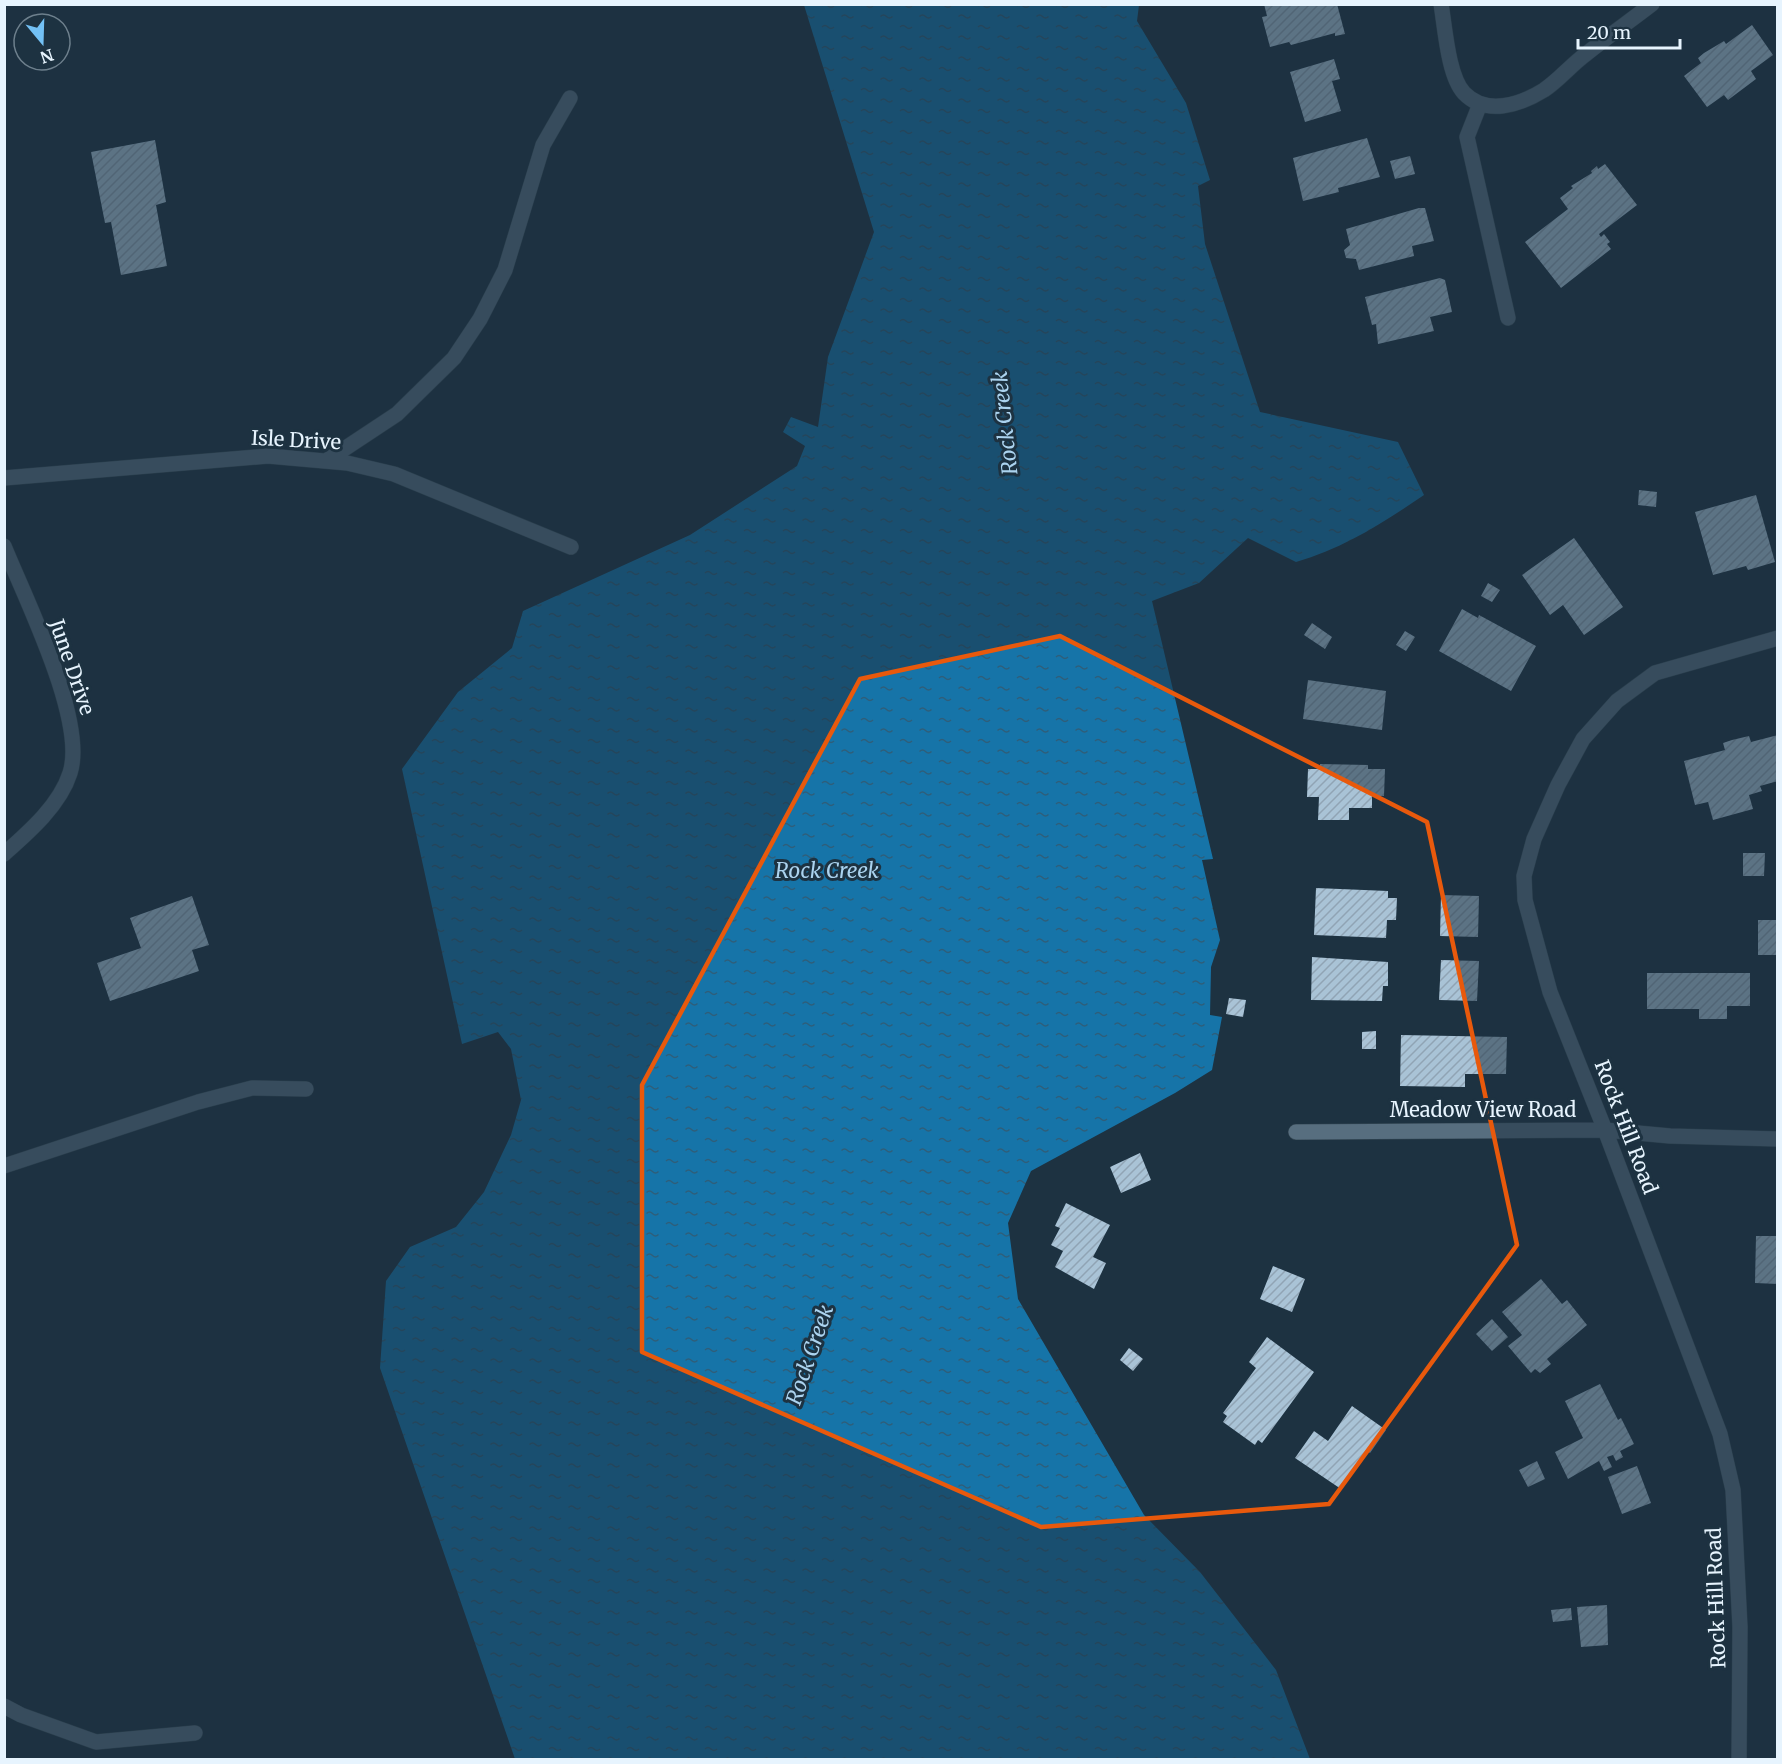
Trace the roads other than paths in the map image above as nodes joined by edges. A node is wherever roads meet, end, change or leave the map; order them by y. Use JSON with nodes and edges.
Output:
{"nodes":[{"id":1,"x":1440,"y":4,"type":"edge"},
{"id":2,"x":1653,"y":4,"type":"edge"},
{"id":3,"x":570,"y":98,"type":"dead end"},
{"id":4,"x":1480,"y":104,"type":"junction"},
{"id":5,"x":1508,"y":318,"type":"dead end"},
{"id":6,"x":326,"y":461,"type":"junction"},
{"id":7,"x":4,"y":478,"type":"edge"},
{"id":8,"x":4,"y":546,"type":"edge"},
{"id":9,"x":571,"y":547,"type":"dead end"},
{"id":10,"x":1778,"y":638,"type":"edge"},
{"id":11,"x":4,"y":855,"type":"edge"},
{"id":12,"x":306,"y":1089,"type":"dead end"},
{"id":13,"x":1605,"y":1130,"type":"junction"},
{"id":14,"x":1296,"y":1132,"type":"dead end"},
{"id":15,"x":1778,"y":1139,"type":"edge"},
{"id":16,"x":4,"y":1166,"type":"edge"},
{"id":17,"x":4,"y":1706,"type":"edge"},
{"id":18,"x":195,"y":1733,"type":"dead end"},
{"id":19,"x":1739,"y":1760,"type":"edge"}],
"edges":[{"from":1,"to":4,"type":"street"},
{"from":2,"to":4,"type":"street"},
{"from":3,"to":6,"type":"street"},
{"from":4,"to":5,"type":"street"},
{"from":6,"to":7,"type":"street","name":"Isle Drive"},
{"from":6,"to":9,"type":"street","name":"Isle Drive"},
{"from":8,"to":11,"type":"street","name":"June Drive"},
{"from":10,"to":13,"type":"street","name":"Rock Hill Road"},
{"from":12,"to":16,"type":"street"},
{"from":13,"to":14,"type":"street","name":"Meadow View Road"},
{"from":13,"to":15,"type":"street","name":"Meadow View Road"},
{"from":13,"to":19,"type":"street","name":"Rock Hill Road"},
{"from":17,"to":18,"type":"street"}]}
